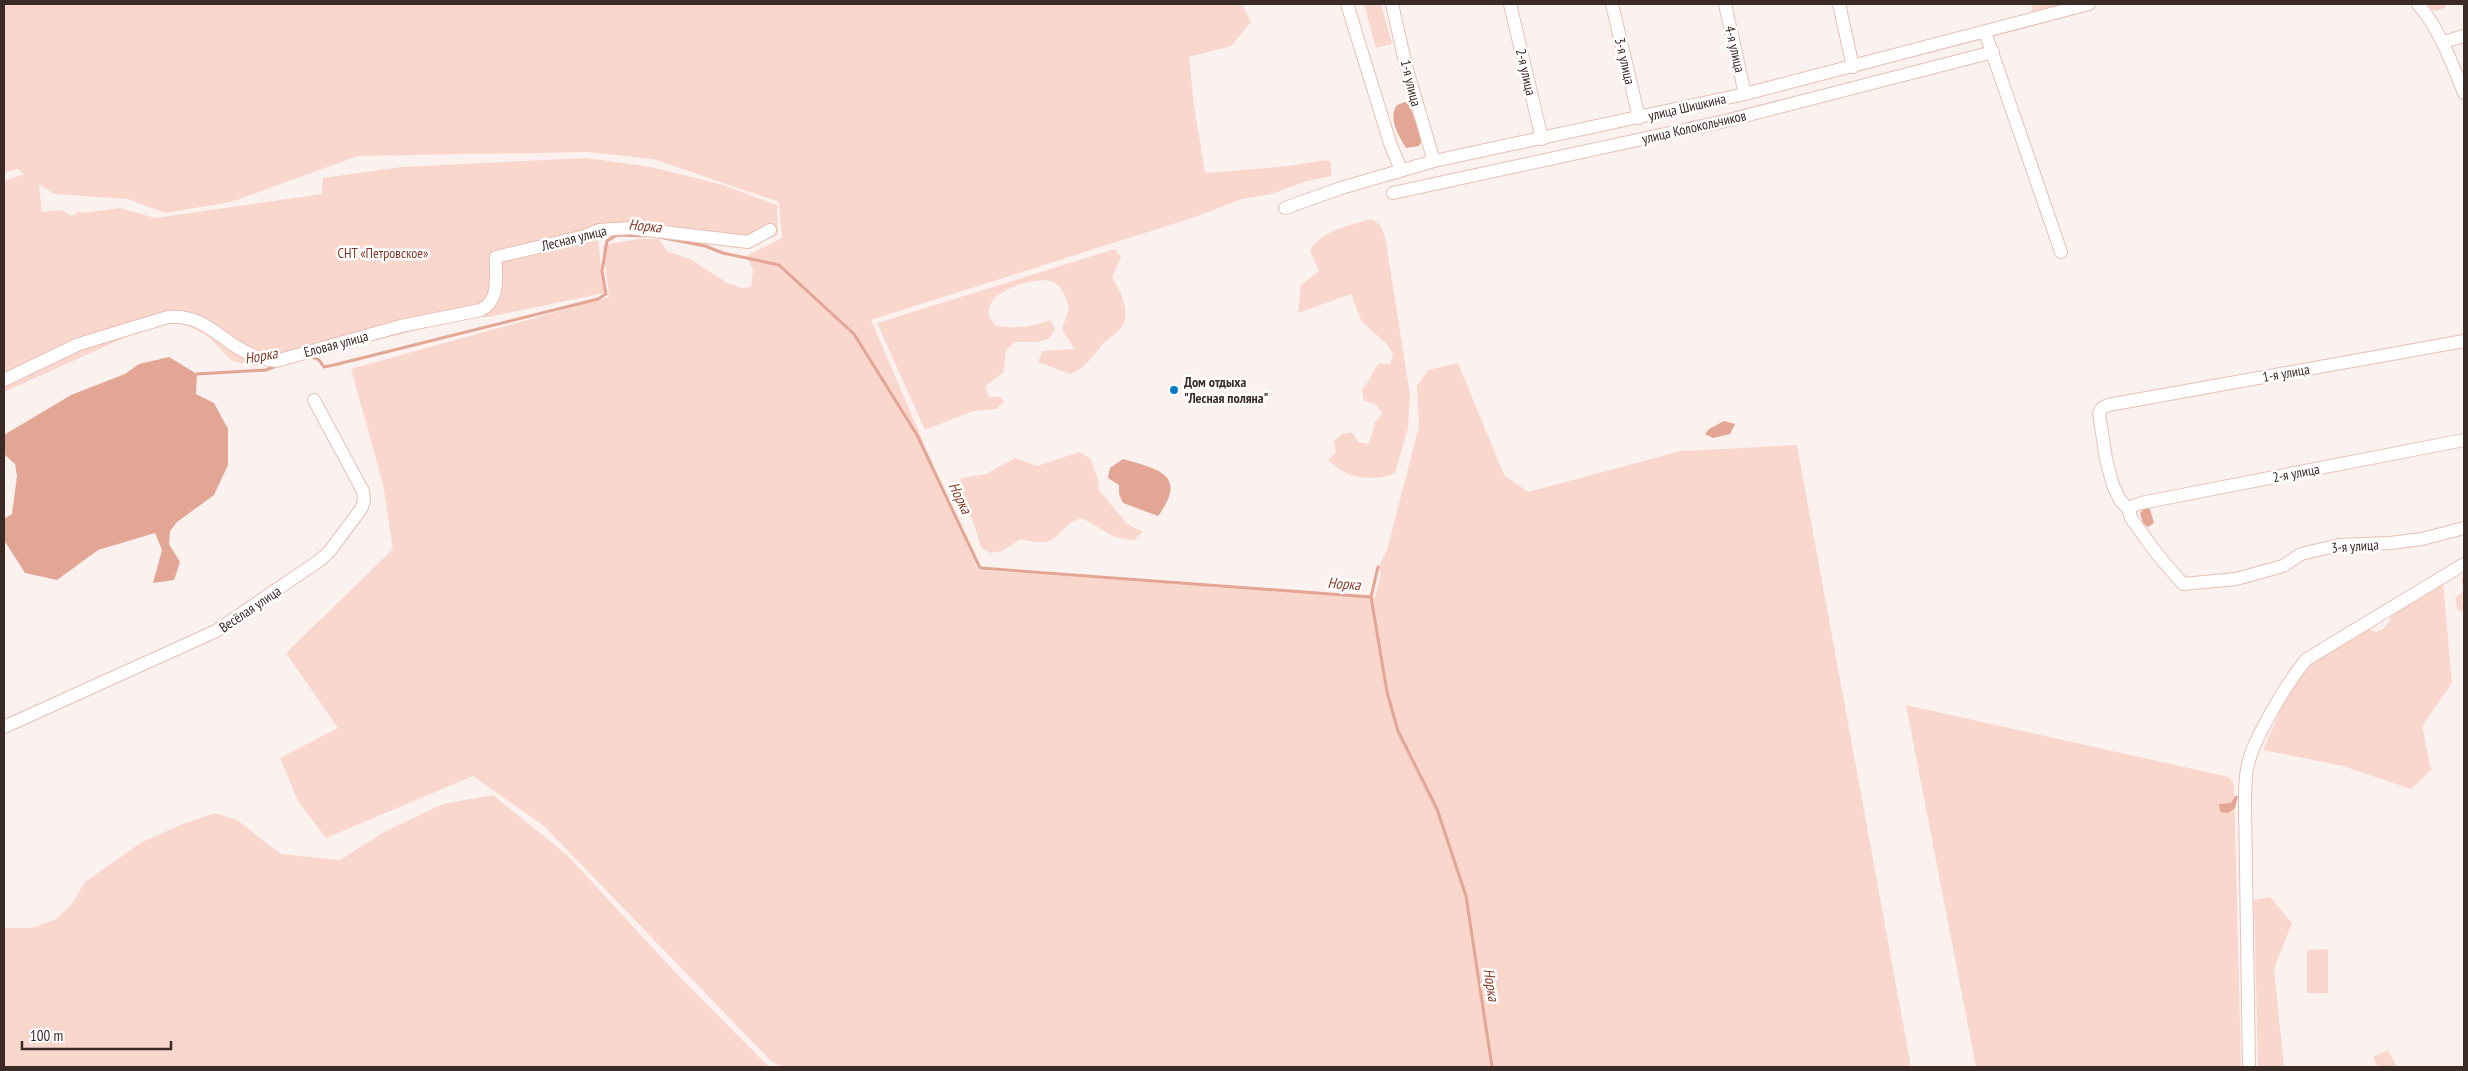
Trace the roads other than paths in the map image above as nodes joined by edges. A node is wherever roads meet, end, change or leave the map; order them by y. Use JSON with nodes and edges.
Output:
{"nodes":[{"id":1,"x":1347,"y":4,"type":"edge"},
{"id":2,"x":1392,"y":4,"type":"edge"},
{"id":3,"x":1510,"y":4,"type":"edge"},
{"id":4,"x":1612,"y":4,"type":"edge"},
{"id":5,"x":1725,"y":4,"type":"edge"},
{"id":6,"x":1839,"y":4,"type":"edge"},
{"id":7,"x":2089,"y":4,"type":"edge"},
{"id":8,"x":2418,"y":4,"type":"edge"},
{"id":9,"x":1985,"y":32,"type":"junction"},
{"id":10,"x":2464,"y":36,"type":"edge"},
{"id":11,"x":2443,"y":42,"type":"junction"},
{"id":12,"x":1993,"y":52,"type":"junction"},
{"id":13,"x":1853,"y":67,"type":"junction"},
{"id":14,"x":2464,"y":93,"type":"edge"},
{"id":15,"x":1745,"y":94,"type":"junction"},
{"id":16,"x":1639,"y":118,"type":"junction"},
{"id":17,"x":1542,"y":139,"type":"junction"},
{"id":18,"x":1434,"y":161,"type":"junction"},
{"id":19,"x":1401,"y":170,"type":"junction"},
{"id":20,"x":1393,"y":193,"type":"dead end"},
{"id":21,"x":1285,"y":208,"type":"dead end"},
{"id":22,"x":770,"y":230,"type":"dead end"},
{"id":23,"x":2061,"y":252,"type":"dead end"},
{"id":24,"x":481,"y":310,"type":"joint"},
{"id":25,"x":2464,"y":342,"type":"edge"},
{"id":26,"x":4,"y":380,"type":"edge"},
{"id":27,"x":314,"y":400,"type":"dead end"},
{"id":28,"x":2464,"y":440,"type":"edge"},
{"id":29,"x":2129,"y":510,"type":"junction"},
{"id":30,"x":2464,"y":528,"type":"edge"},
{"id":31,"x":2464,"y":564,"type":"edge"},
{"id":32,"x":4,"y":726,"type":"edge"},
{"id":33,"x":2249,"y":1067,"type":"edge"}],
"edges":[{"from":1,"to":19,"type":"street"},
{"from":2,"to":18,"type":"street","name":"1-я улица"},
{"from":3,"to":17,"type":"street","name":"2-я улица"},
{"from":4,"to":16,"type":"street","name":"3-я улица"},
{"from":5,"to":15,"type":"street","name":"4-я улица"},
{"from":6,"to":13,"type":"street"},
{"from":7,"to":9,"type":"street","name":"улица Шишкина"},
{"from":8,"to":11,"type":"street"},
{"from":9,"to":12,"type":"street"},
{"from":9,"to":13,"type":"street","name":"улица Шишкина"},
{"from":10,"to":11,"type":"street"},
{"from":11,"to":14,"type":"street"},
{"from":12,"to":20,"type":"street","name":"улица Колокольчиков"},
{"from":12,"to":23,"type":"street"},
{"from":13,"to":15,"type":"street","name":"улица Шишкина"},
{"from":15,"to":16,"type":"street","name":"улица Шишкина"},
{"from":16,"to":17,"type":"street","name":"улица Шишкина"},
{"from":17,"to":18,"type":"street","name":"улица Шишкина"},
{"from":18,"to":19,"type":"street","name":"улица Шишкина"},
{"from":19,"to":21,"type":"street","name":"улица Шишкина"},
{"from":22,"to":24,"type":"street","name":"Лесная улица"},
{"from":24,"to":26,"type":"street","name":"Еловая улица"},
{"from":25,"to":29,"type":"street","name":"1-я улица"},
{"from":27,"to":32,"type":"street","name":"Весёлая улица"},
{"from":28,"to":29,"type":"street","name":"2-я улица"},
{"from":29,"to":30,"type":"street","name":"3-я улица"},
{"from":31,"to":33,"type":"street"}]}
